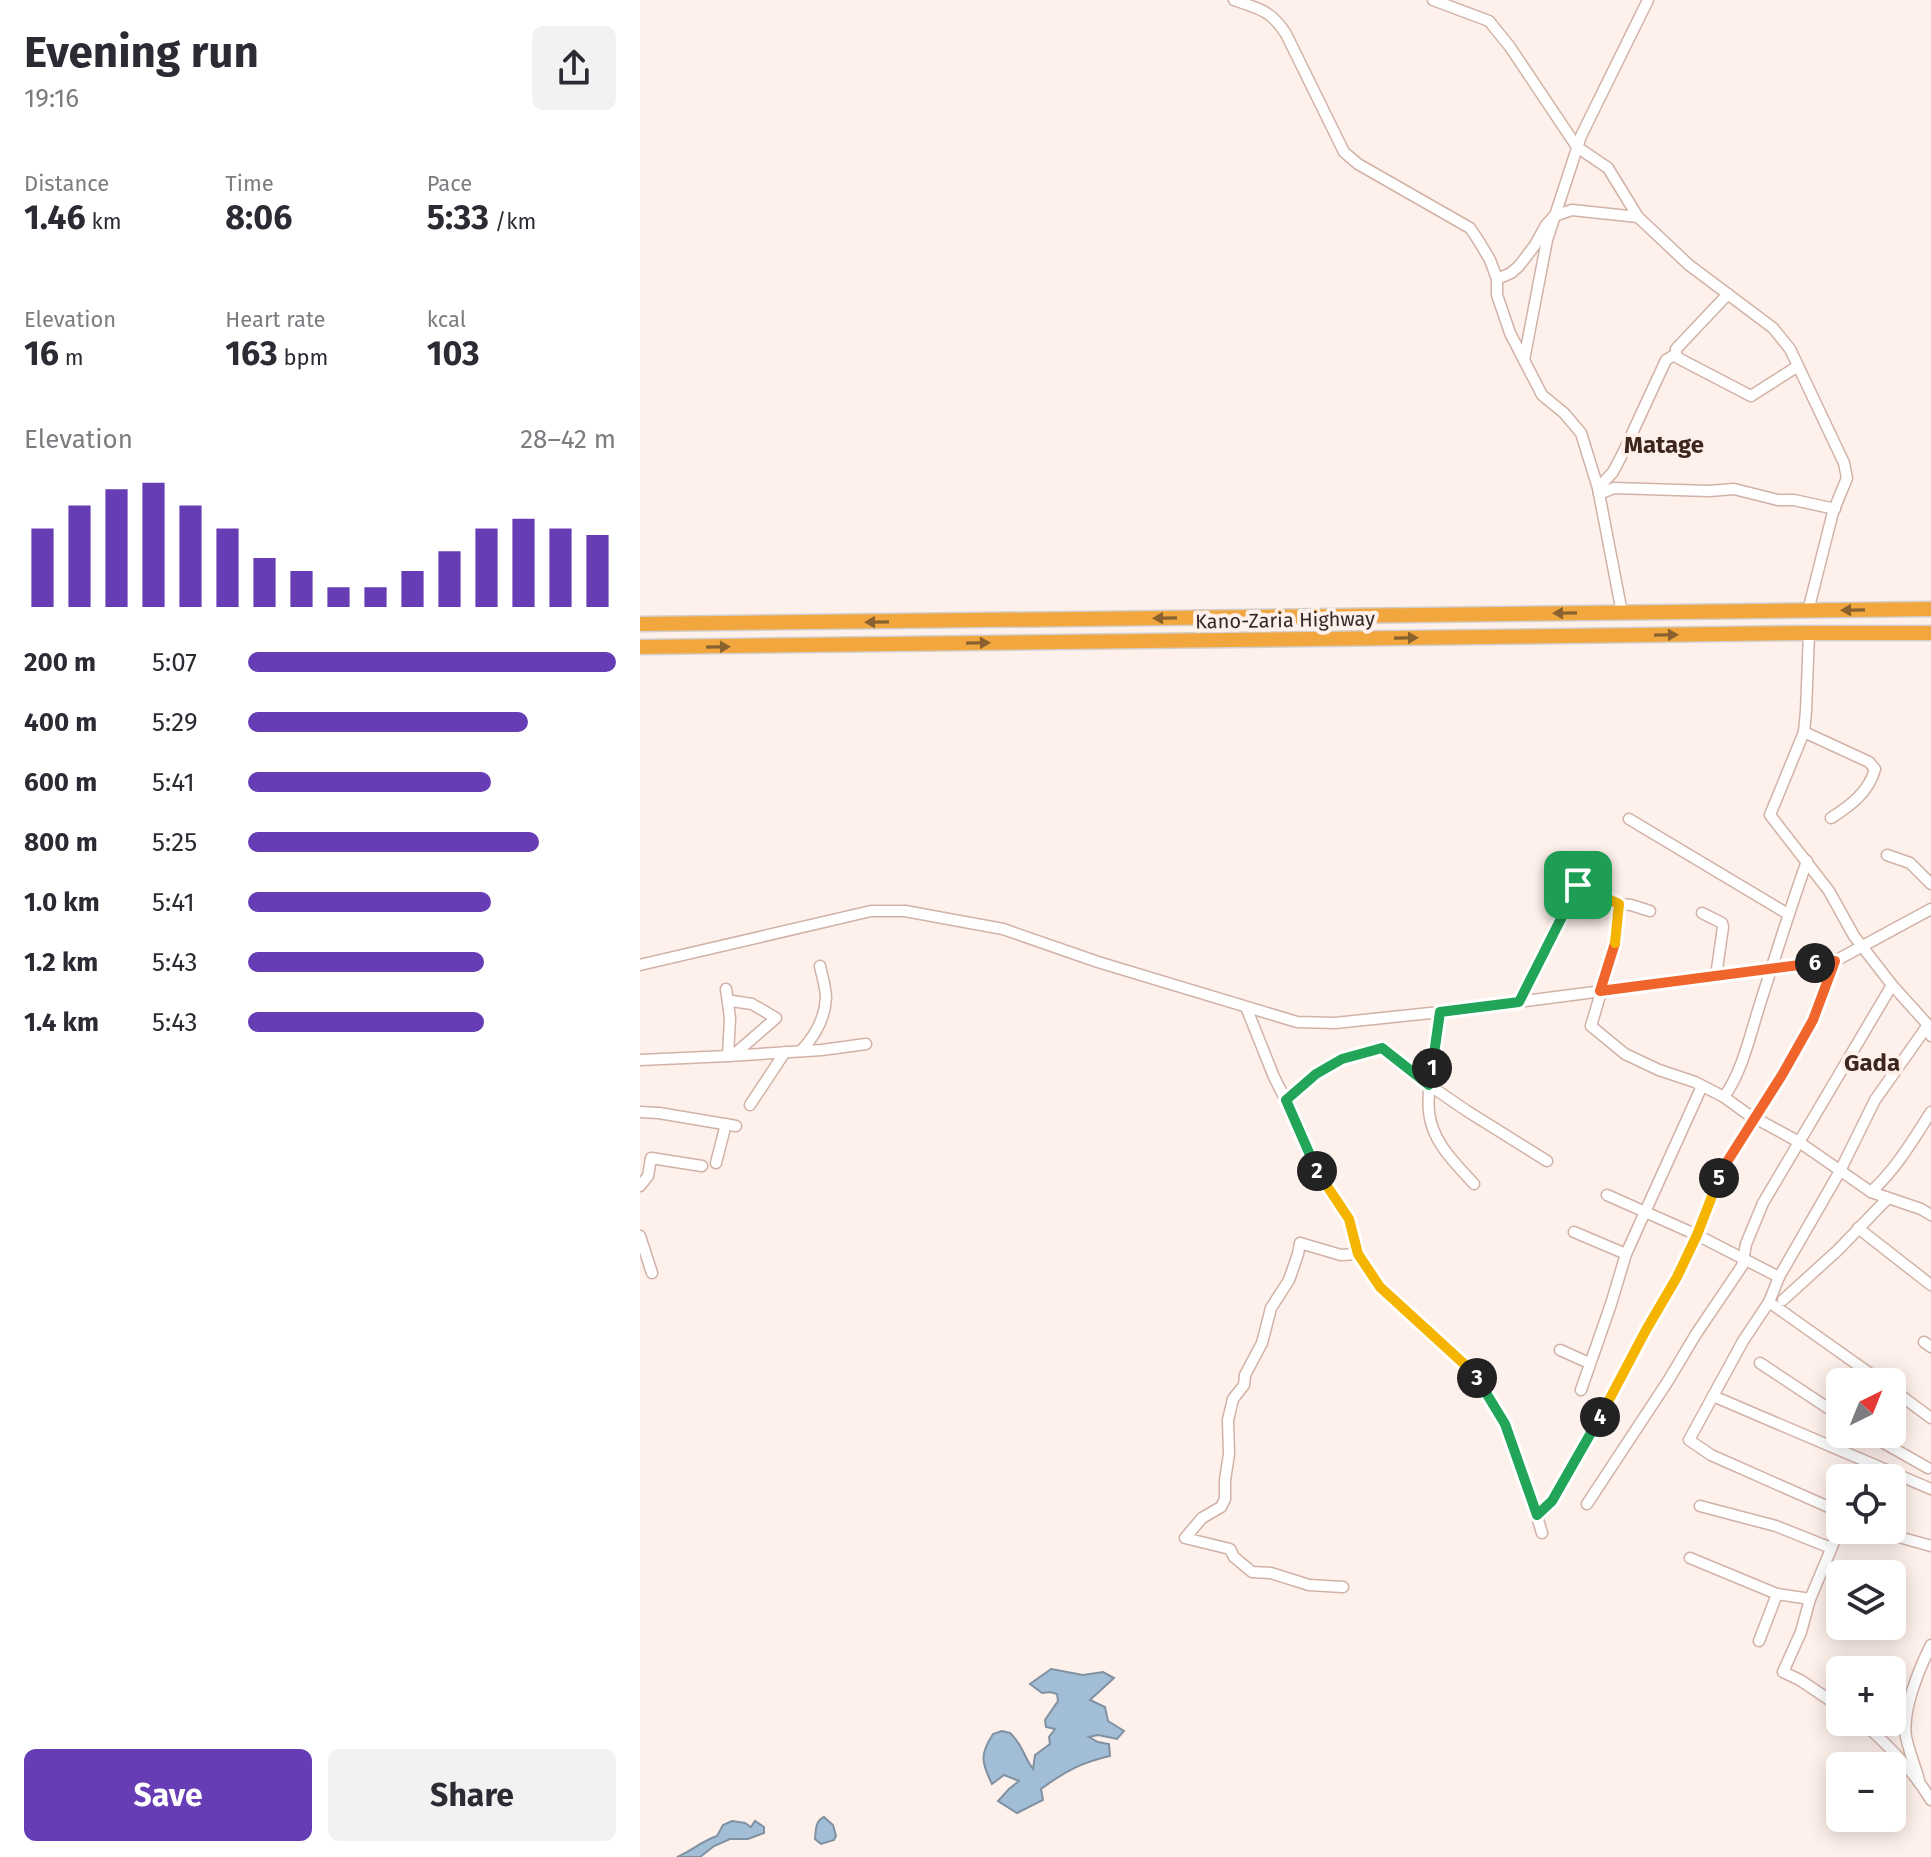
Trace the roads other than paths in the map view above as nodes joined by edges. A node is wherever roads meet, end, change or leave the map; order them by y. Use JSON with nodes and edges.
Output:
{"nodes":[{"id":1,"x":1234,"y":0,"type":"edge"},
{"id":2,"x":1433,"y":0,"type":"edge"},
{"id":3,"x":1648,"y":0,"type":"edge"},
{"id":4,"x":1577,"y":147,"type":"junction"},
{"id":5,"x":1554,"y":216,"type":"junction"},
{"id":6,"x":1638,"y":217,"type":"junction"},
{"id":7,"x":1497,"y":279,"type":"junction"},
{"id":8,"x":1728,"y":294,"type":"junction"},
{"id":9,"x":1676,"y":354,"type":"junction"},
{"id":10,"x":1524,"y":360,"type":"junction"},
{"id":11,"x":1798,"y":366,"type":"junction"},
{"id":12,"x":1599,"y":491,"type":"junction"},
{"id":13,"x":1835,"y":509,"type":"junction"},
{"id":14,"x":1931,"y":609,"type":"edge"},
{"id":15,"x":1808,"y":611,"type":"junction"},
{"id":16,"x":1622,"y":613,"type":"junction"},
{"id":17,"x":640,"y":624,"type":"edge"},
{"id":18,"x":1809,"y":633,"type":"junction"},
{"id":19,"x":1931,"y":633,"type":"edge"},
{"id":20,"x":640,"y":647,"type":"edge"},
{"id":21,"x":1804,"y":732,"type":"junction"},
{"id":22,"x":1831,"y":818,"type":"dead end"},
{"id":23,"x":1629,"y":819,"type":"dead end"},
{"id":24,"x":1887,"y":855,"type":"dead end"},
{"id":25,"x":1588,"y":859,"type":"dead end"},
{"id":26,"x":1807,"y":861,"type":"junction"},
{"id":27,"x":1931,"y":884,"type":"edge"},
{"id":28,"x":1578,"y":885,"type":"junction"},
{"id":29,"x":1619,"y":904,"type":"junction"},
{"id":30,"x":1931,"y":909,"type":"edge"},
{"id":31,"x":1650,"y":911,"type":"dead end"},
{"id":32,"x":1702,"y":913,"type":"dead end"},
{"id":33,"x":1788,"y":914,"type":"junction"},
{"id":34,"x":1864,"y":947,"type":"junction"},
{"id":35,"x":1835,"y":961,"type":"junction"},
{"id":36,"x":640,"y":965,"type":"edge"},
{"id":37,"x":820,"y":966,"type":"dead end"},
{"id":38,"x":1773,"y":968,"type":"junction"},
{"id":39,"x":1716,"y":976,"type":"junction"},
{"id":40,"x":1892,"y":985,"type":"junction"},
{"id":41,"x":726,"y":989,"type":"dead end"},
{"id":42,"x":1600,"y":991,"type":"junction"},
{"id":43,"x":732,"y":1001,"type":"dead end"},
{"id":44,"x":1519,"y":1002,"type":"junction"},
{"id":45,"x":1246,"y":1007,"type":"junction"},
{"id":46,"x":1440,"y":1012,"type":"junction"},
{"id":47,"x":1929,"y":1030,"type":"edge"},
{"id":48,"x":866,"y":1044,"type":"dead end"},
{"id":49,"x":801,"y":1051,"type":"junction"},
{"id":50,"x":785,"y":1052,"type":"junction"},
{"id":51,"x":728,"y":1056,"type":"junction"},
{"id":52,"x":640,"y":1060,"type":"edge"},
{"id":53,"x":1429,"y":1085,"type":"junction"},
{"id":54,"x":1702,"y":1086,"type":"junction"},
{"id":55,"x":1724,"y":1097,"type":"junction"},
{"id":56,"x":1286,"y":1100,"type":"junction"},
{"id":57,"x":750,"y":1105,"type":"dead end"},
{"id":58,"x":640,"y":1112,"type":"edge"},
{"id":59,"x":1931,"y":1112,"type":"edge"},
{"id":60,"x":1754,"y":1118,"type":"junction"},
{"id":61,"x":1799,"y":1142,"type":"junction"},
{"id":62,"x":1547,"y":1161,"type":"dead end"},
{"id":63,"x":716,"y":1163,"type":"dead end"},
{"id":64,"x":702,"y":1166,"type":"dead end"},
{"id":65,"x":1840,"y":1171,"type":"junction"},
{"id":66,"x":1474,"y":1184,"type":"dead end"},
{"id":67,"x":640,"y":1186,"type":"edge"},
{"id":68,"x":1871,"y":1192,"type":"junction"},
{"id":69,"x":1607,"y":1195,"type":"dead end"},
{"id":70,"x":1888,"y":1198,"type":"junction"},
{"id":71,"x":1644,"y":1212,"type":"junction"},
{"id":72,"x":1931,"y":1215,"type":"edge"},
{"id":73,"x":1858,"y":1228,"type":"junction"},
{"id":74,"x":1574,"y":1232,"type":"dead end"},
{"id":75,"x":1697,"y":1235,"type":"junction"},
{"id":76,"x":640,"y":1236,"type":"edge"},
{"id":77,"x":1358,"y":1254,"type":"junction"},
{"id":78,"x":1626,"y":1254,"type":"junction"},
{"id":79,"x":1743,"y":1257,"type":"junction"},
{"id":80,"x":652,"y":1273,"type":"dead end"},
{"id":81,"x":1779,"y":1277,"type":"junction"},
{"id":82,"x":1931,"y":1285,"type":"edge"},
{"id":83,"x":1783,"y":1300,"type":"dead end"},
{"id":84,"x":1769,"y":1302,"type":"junction"},
{"id":85,"x":1560,"y":1350,"type":"dead end"},
{"id":86,"x":1589,"y":1363,"type":"junction"},
{"id":87,"x":1760,"y":1363,"type":"dead end"},
{"id":88,"x":1862,"y":1368,"type":"edge"},
{"id":89,"x":1581,"y":1390,"type":"dead end"},
{"id":90,"x":1713,"y":1396,"type":"junction"},
{"id":91,"x":1906,"y":1399,"type":"edge"},
{"id":92,"x":1826,"y":1407,"type":"edge"},
{"id":93,"x":1931,"y":1418,"type":"edge"},
{"id":94,"x":1897,"y":1448,"type":"edge"},
{"id":95,"x":1930,"y":1464,"type":"edge"},
{"id":96,"x":1926,"y":1487,"type":"edge"},
{"id":97,"x":1587,"y":1504,"type":"dead end"},
{"id":98,"x":1700,"y":1506,"type":"dead end"},
{"id":99,"x":1826,"y":1506,"type":"edge"},
{"id":100,"x":1537,"y":1515,"type":"junction"},
{"id":101,"x":1542,"y":1533,"type":"dead end"},
{"id":102,"x":1906,"y":1539,"type":"edge"},
{"id":103,"x":1833,"y":1544,"type":"edge"},
{"id":104,"x":1931,"y":1546,"type":"edge"},
{"id":105,"x":1831,"y":1548,"type":"junction"},
{"id":106,"x":1690,"y":1558,"type":"dead end"},
{"id":107,"x":1343,"y":1587,"type":"dead end"},
{"id":108,"x":1777,"y":1594,"type":"junction"},
{"id":109,"x":1810,"y":1599,"type":"junction"},
{"id":110,"x":1759,"y":1641,"type":"dead end"},
{"id":111,"x":1931,"y":1645,"type":"edge"},
{"id":112,"x":1826,"y":1698,"type":"edge"},
{"id":113,"x":1878,"y":1736,"type":"edge"},
{"id":114,"x":1919,"y":1780,"type":"junction"},
{"id":115,"x":1931,"y":1800,"type":"edge"}],
"edges":[{"from":1,"to":7,"type":"street"},
{"from":2,"to":4,"type":"street"},
{"from":3,"to":4,"type":"street"},
{"from":4,"to":5,"type":"street"},
{"from":4,"to":6,"type":"street"},
{"from":5,"to":6,"type":"street"},
{"from":5,"to":7,"type":"street"},
{"from":5,"to":10,"type":"street"},
{"from":6,"to":8,"type":"street"},
{"from":7,"to":10,"type":"street"},
{"from":8,"to":9,"type":"street"},
{"from":8,"to":11,"type":"street"},
{"from":9,"to":11,"type":"street"},
{"from":9,"to":12,"type":"street"},
{"from":10,"to":12,"type":"street"},
{"from":11,"to":13,"type":"street"},
{"from":12,"to":13,"type":"street"},
{"from":12,"to":16,"type":"street"},
{"from":13,"to":15,"type":"street"},
{"from":14,"to":15,"type":"highway","name":"Kano-Zaria Highway","one_way":true},
{"from":15,"to":16,"type":"highway","name":"Kano-Zaria Highway"},
{"from":16,"to":17,"type":"highway","name":"Kano-Zaria Highway","one_way":true},
{"from":18,"to":19,"type":"highway","name":"Kano-Zaria Highway"},
{"from":20,"to":18,"type":"highway","name":"Kano-Zaria Highway","one_way":true},
{"from":18,"to":21,"type":"street"},
{"from":21,"to":22,"type":"street"},
{"from":21,"to":26,"type":"street"},
{"from":23,"to":33,"type":"street"},
{"from":24,"to":27,"type":"street"},
{"from":25,"to":28,"type":"street"},
{"from":26,"to":33,"type":"street"},
{"from":26,"to":34,"type":"street"},
{"from":28,"to":29,"type":"street"},
{"from":28,"to":44,"type":"street"},
{"from":29,"to":31,"type":"street"},
{"from":29,"to":42,"type":"street"},
{"from":30,"to":34,"type":"street"},
{"from":32,"to":39,"type":"street"},
{"from":33,"to":38,"type":"street"},
{"from":34,"to":35,"type":"street"},
{"from":34,"to":40,"type":"street"},
{"from":35,"to":38,"type":"street"},
{"from":35,"to":60,"type":"street"},
{"from":36,"to":45,"type":"street"},
{"from":37,"to":49,"type":"street"},
{"from":38,"to":39,"type":"street"},
{"from":38,"to":55,"type":"street"},
{"from":39,"to":42,"type":"street"},
{"from":40,"to":47,"type":"street"},
{"from":40,"to":61,"type":"street"},
{"from":41,"to":51,"type":"street"},
{"from":42,"to":44,"type":"street"},
{"from":42,"to":54,"type":"street"},
{"from":43,"to":51,"type":"street"},
{"from":44,"to":46,"type":"street"},
{"from":45,"to":46,"type":"street"},
{"from":45,"to":56,"type":"street"},
{"from":46,"to":53,"type":"street"},
{"from":47,"to":65,"type":"street"},
{"from":48,"to":49,"type":"street"},
{"from":49,"to":50,"type":"street"},
{"from":50,"to":51,"type":"street"},
{"from":50,"to":57,"type":"street"},
{"from":51,"to":52,"type":"street"},
{"from":53,"to":56,"type":"street"},
{"from":53,"to":62,"type":"street"},
{"from":53,"to":66,"type":"street"},
{"from":54,"to":55,"type":"street"},
{"from":54,"to":71,"type":"street"},
{"from":55,"to":60,"type":"street"},
{"from":56,"to":77,"type":"street"},
{"from":58,"to":63,"type":"street"},
{"from":59,"to":68,"type":"street"},
{"from":60,"to":61,"type":"street"},
{"from":60,"to":75,"type":"street"},
{"from":61,"to":65,"type":"street"},
{"from":61,"to":79,"type":"street"},
{"from":64,"to":67,"type":"street"},
{"from":65,"to":68,"type":"street"},
{"from":65,"to":81,"type":"street"},
{"from":68,"to":70,"type":"street"},
{"from":69,"to":71,"type":"street"},
{"from":70,"to":72,"type":"street"},
{"from":70,"to":73,"type":"street"},
{"from":71,"to":75,"type":"street"},
{"from":71,"to":78,"type":"street"},
{"from":73,"to":82,"type":"street"},
{"from":73,"to":83,"type":"street"},
{"from":74,"to":78,"type":"street"},
{"from":75,"to":79,"type":"street"},
{"from":75,"to":100,"type":"street"},
{"from":76,"to":80,"type":"street"},
{"from":77,"to":100,"type":"street"},
{"from":77,"to":107,"type":"street"},
{"from":78,"to":86,"type":"street"},
{"from":79,"to":81,"type":"street"},
{"from":79,"to":97,"type":"street"},
{"from":81,"to":84,"type":"street"},
{"from":84,"to":88,"type":"street"},
{"from":84,"to":90,"type":"street"},
{"from":85,"to":86,"type":"street"},
{"from":86,"to":89,"type":"street"},
{"from":87,"to":92,"type":"street"},
{"from":90,"to":96,"type":"street"},
{"from":90,"to":99,"type":"street"},
{"from":91,"to":93,"type":"street"},
{"from":94,"to":95,"type":"street"},
{"from":95,"to":96,"type":"street"},
{"from":98,"to":105,"type":"street"},
{"from":100,"to":101,"type":"street"},
{"from":102,"to":104,"type":"street"},
{"from":103,"to":105,"type":"street"},
{"from":105,"to":109,"type":"street"},
{"from":106,"to":108,"type":"street"},
{"from":108,"to":109,"type":"street"},
{"from":108,"to":110,"type":"street"},
{"from":109,"to":112,"type":"street"},
{"from":111,"to":114,"type":"street"},
{"from":113,"to":114,"type":"street"},
{"from":114,"to":115,"type":"street"}]}
